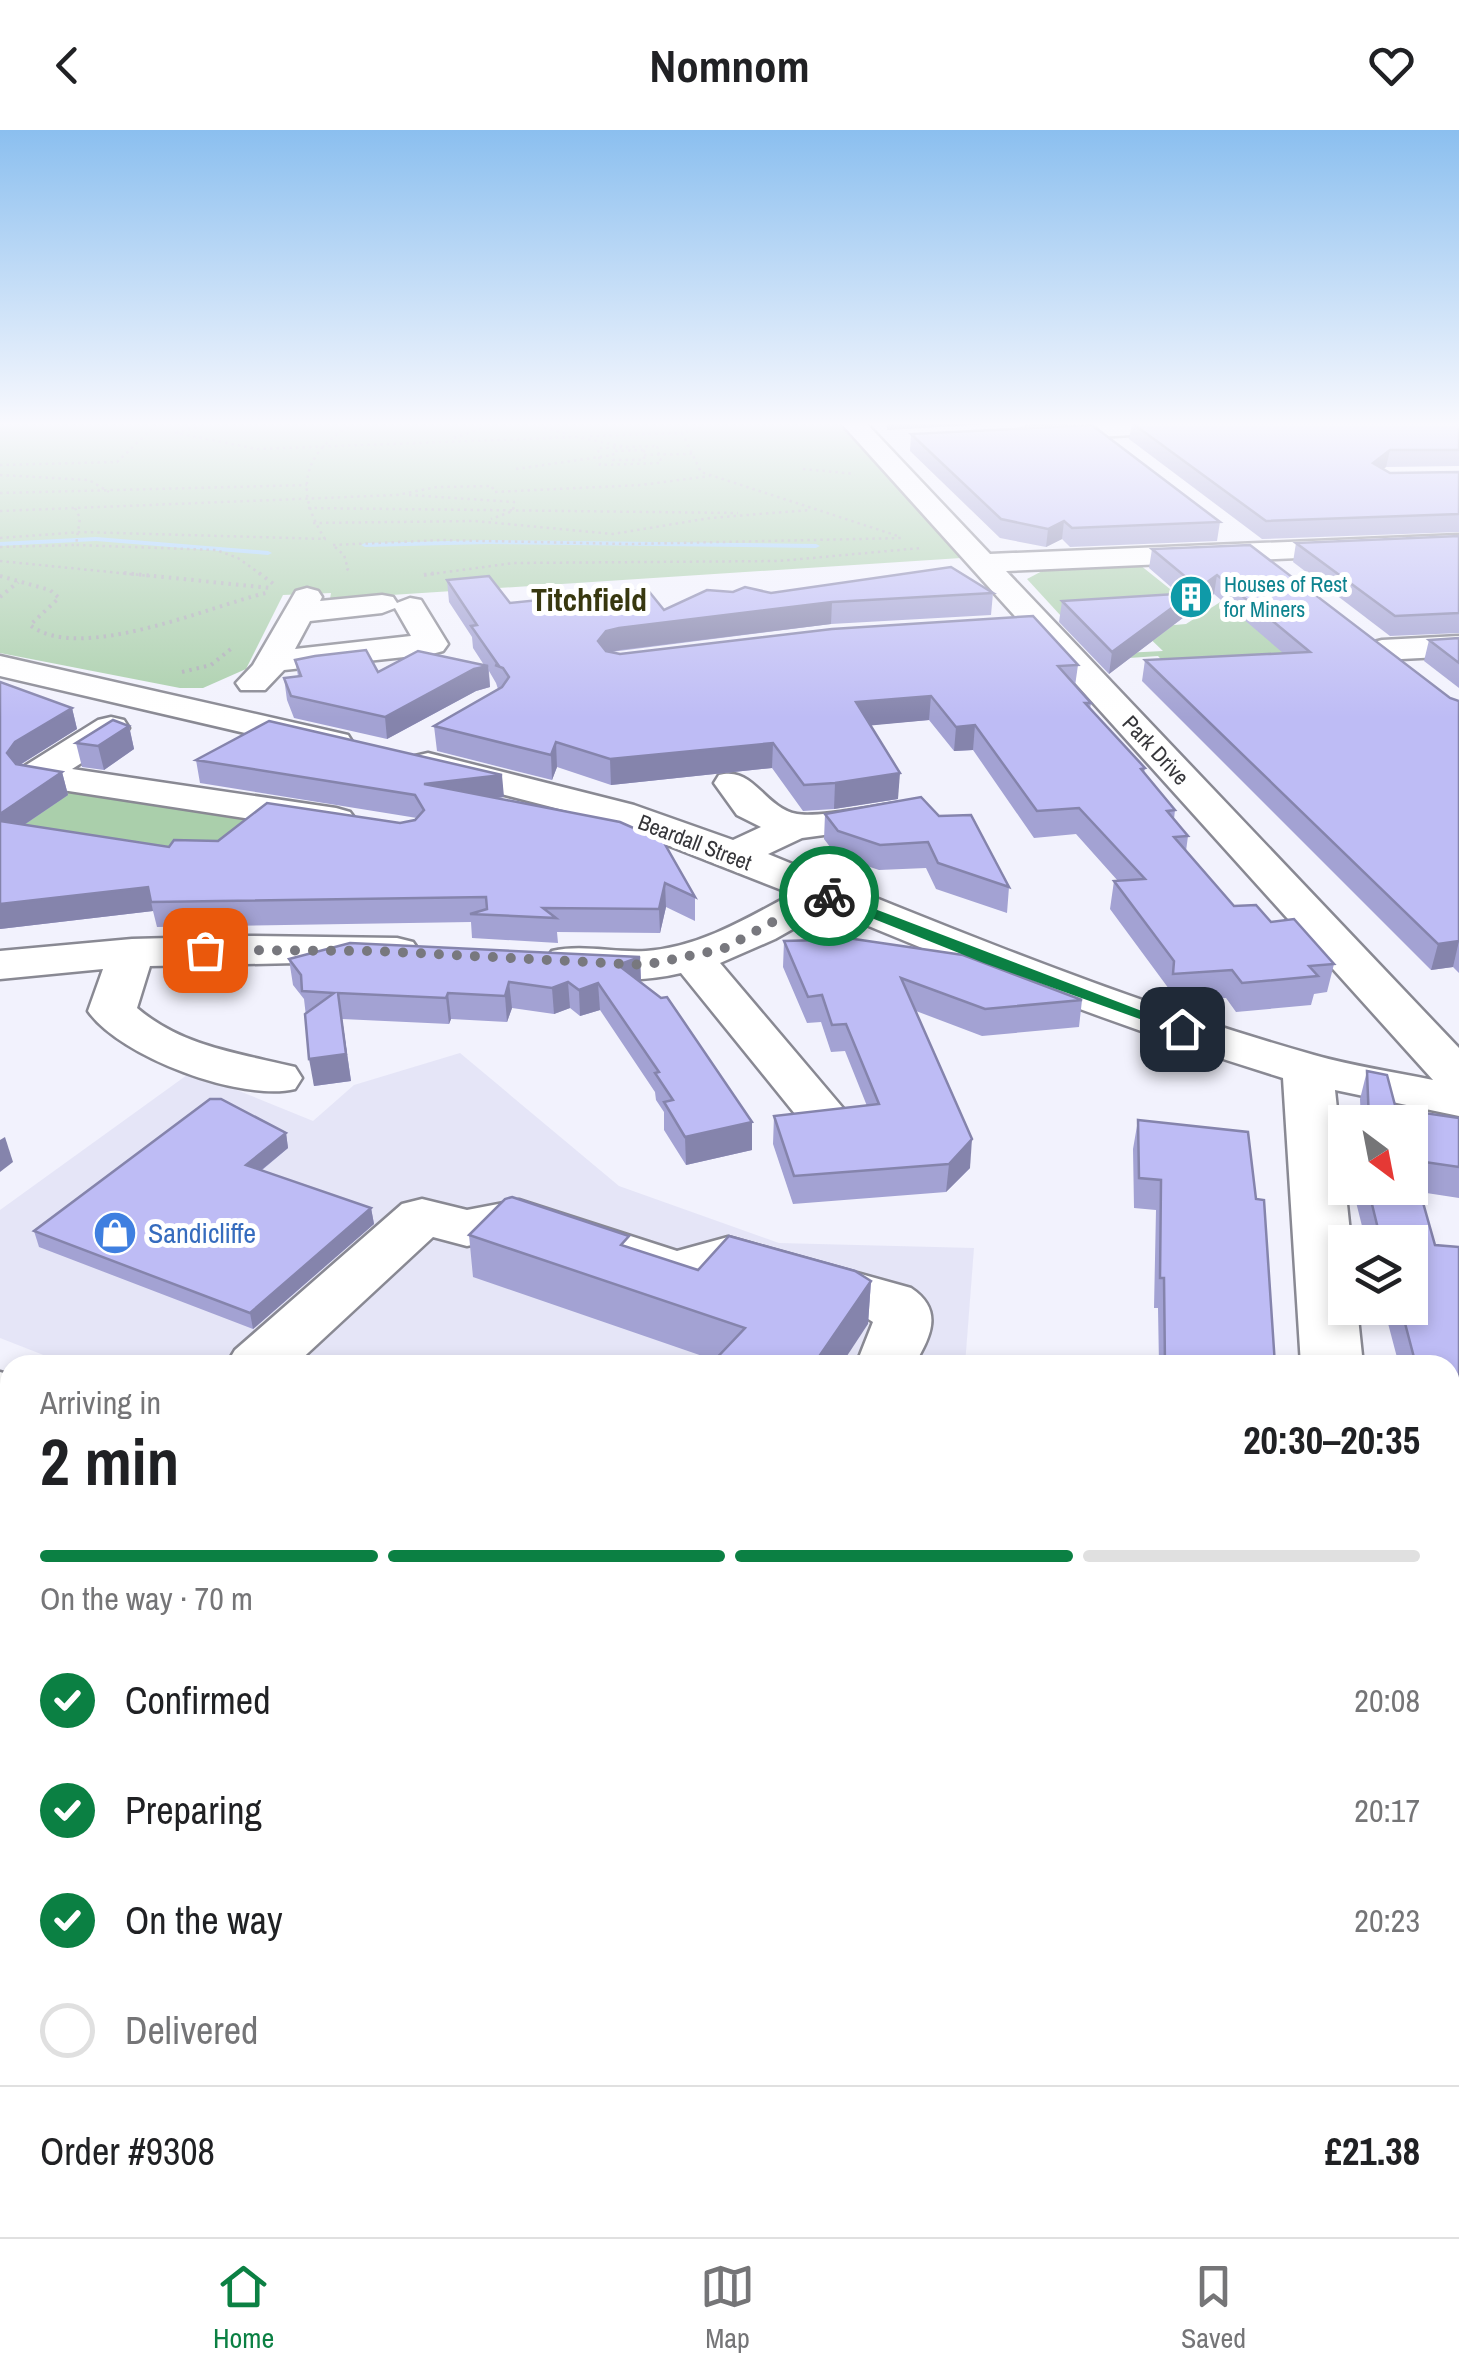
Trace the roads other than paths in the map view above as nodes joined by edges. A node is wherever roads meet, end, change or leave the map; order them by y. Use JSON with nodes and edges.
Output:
{"nodes":[{"id":1,"x":944,"y":521,"type":"edge"},
{"id":2,"x":1325,"y":524,"type":"edge"},
{"id":3,"x":1226,"y":530,"type":"dead end"},
{"id":4,"x":1459,"y":543,"type":"edge"},
{"id":5,"x":1365,"y":547,"type":"junction"},
{"id":6,"x":1255,"y":552,"type":"junction"},
{"id":7,"x":983,"y":563,"type":"junction"},
{"id":8,"x":1296,"y":584,"type":"edge"},
{"id":9,"x":1040,"y":624,"type":"junction"},
{"id":10,"x":992,"y":628,"type":"edge"},
{"id":11,"x":1354,"y":628,"type":"edge"},
{"id":12,"x":1459,"y":646,"type":"edge"},
{"id":13,"x":1382,"y":650,"type":"junction"},
{"id":14,"x":272,"y":661,"type":"junction"},
{"id":15,"x":2,"y":673,"type":"edge"},
{"id":16,"x":1413,"y":674,"type":"edge"},
{"id":17,"x":203,"y":713,"type":"junction"},
{"id":18,"x":111,"y":728,"type":"junction"},
{"id":19,"x":432,"y":733,"type":"edge"},
{"id":20,"x":308,"y":748,"type":"junction"},
{"id":21,"x":377,"y":758,"type":"junction"},
{"id":22,"x":18,"y":773,"type":"edge"},
{"id":23,"x":733,"y":784,"type":"dead end"},
{"id":24,"x":901,"y":814,"type":"edge"},
{"id":25,"x":365,"y":825,"type":"edge"},
{"id":26,"x":793,"y":826,"type":"junction"},
{"id":27,"x":733,"y":856,"type":"junction"},
{"id":28,"x":824,"y":894,"type":"junction"},
{"id":29,"x":132,"y":952,"type":"junction"},
{"id":30,"x":433,"y":954,"type":"edge"},
{"id":31,"x":692,"y":958,"type":"junction"},
{"id":32,"x":530,"y":959,"type":"edge"},
{"id":33,"x":0,"y":965,"type":"edge"},
{"id":34,"x":1308,"y":1070,"type":"junction"},
{"id":35,"x":277,"y":1078,"type":"dead end"},
{"id":36,"x":1459,"y":1078,"type":"edge"},
{"id":37,"x":1459,"y":1102,"type":"edge"},
{"id":38,"x":822,"y":1114,"type":"edge"},
{"id":39,"x":269,"y":1355,"type":"edge"},
{"id":40,"x":889,"y":1355,"type":"edge"},
{"id":41,"x":1331,"y":1355,"type":"edge"}],
"edges":[{"from":1,"to":7,"type":"street","name":"Park Drive"},
{"from":2,"to":5,"type":"street"},
{"from":3,"to":6,"type":"street"},
{"from":4,"to":5,"type":"street"},
{"from":5,"to":6,"type":"street"},
{"from":6,"to":7,"type":"street"},
{"from":6,"to":8,"type":"street"},
{"from":7,"to":9,"type":"street","name":"Park Drive"},
{"from":9,"to":10,"type":"street"},
{"from":9,"to":36,"type":"street","name":"Park Drive"},
{"from":11,"to":13,"type":"street"},
{"from":12,"to":13,"type":"street"},
{"from":13,"to":16,"type":"street"},
{"from":14,"to":14,"type":"street"},
{"from":14,"to":17,"type":"street"},
{"from":15,"to":17,"type":"street","name":"Beardall Street"},
{"from":15,"to":18,"type":"street","name":"Beardall Street"},
{"from":17,"to":20,"type":"street","name":"Beardall Street"},
{"from":18,"to":20,"type":"street","name":"Beardall Street"},
{"from":18,"to":22,"type":"street"},
{"from":19,"to":21,"type":"street"},
{"from":20,"to":21,"type":"street","name":"Beardall Street"},
{"from":21,"to":27,"type":"street","name":"Beardall Street"},
{"from":22,"to":25,"type":"street"},
{"from":23,"to":26,"type":"street"},
{"from":24,"to":26,"type":"street"},
{"from":26,"to":27,"type":"street"},
{"from":27,"to":28,"type":"street","name":"Beardall Street"},
{"from":28,"to":31,"type":"street"},
{"from":28,"to":34,"type":"street","name":"Beardall Street"},
{"from":29,"to":30,"type":"street"},
{"from":29,"to":33,"type":"street"},
{"from":29,"to":35,"type":"street"},
{"from":31,"to":32,"type":"street"},
{"from":31,"to":38,"type":"street"},
{"from":34,"to":37,"type":"street","name":"Beardall Street"},
{"from":34,"to":41,"type":"street"},
{"from":39,"to":40,"type":"street"}]}
